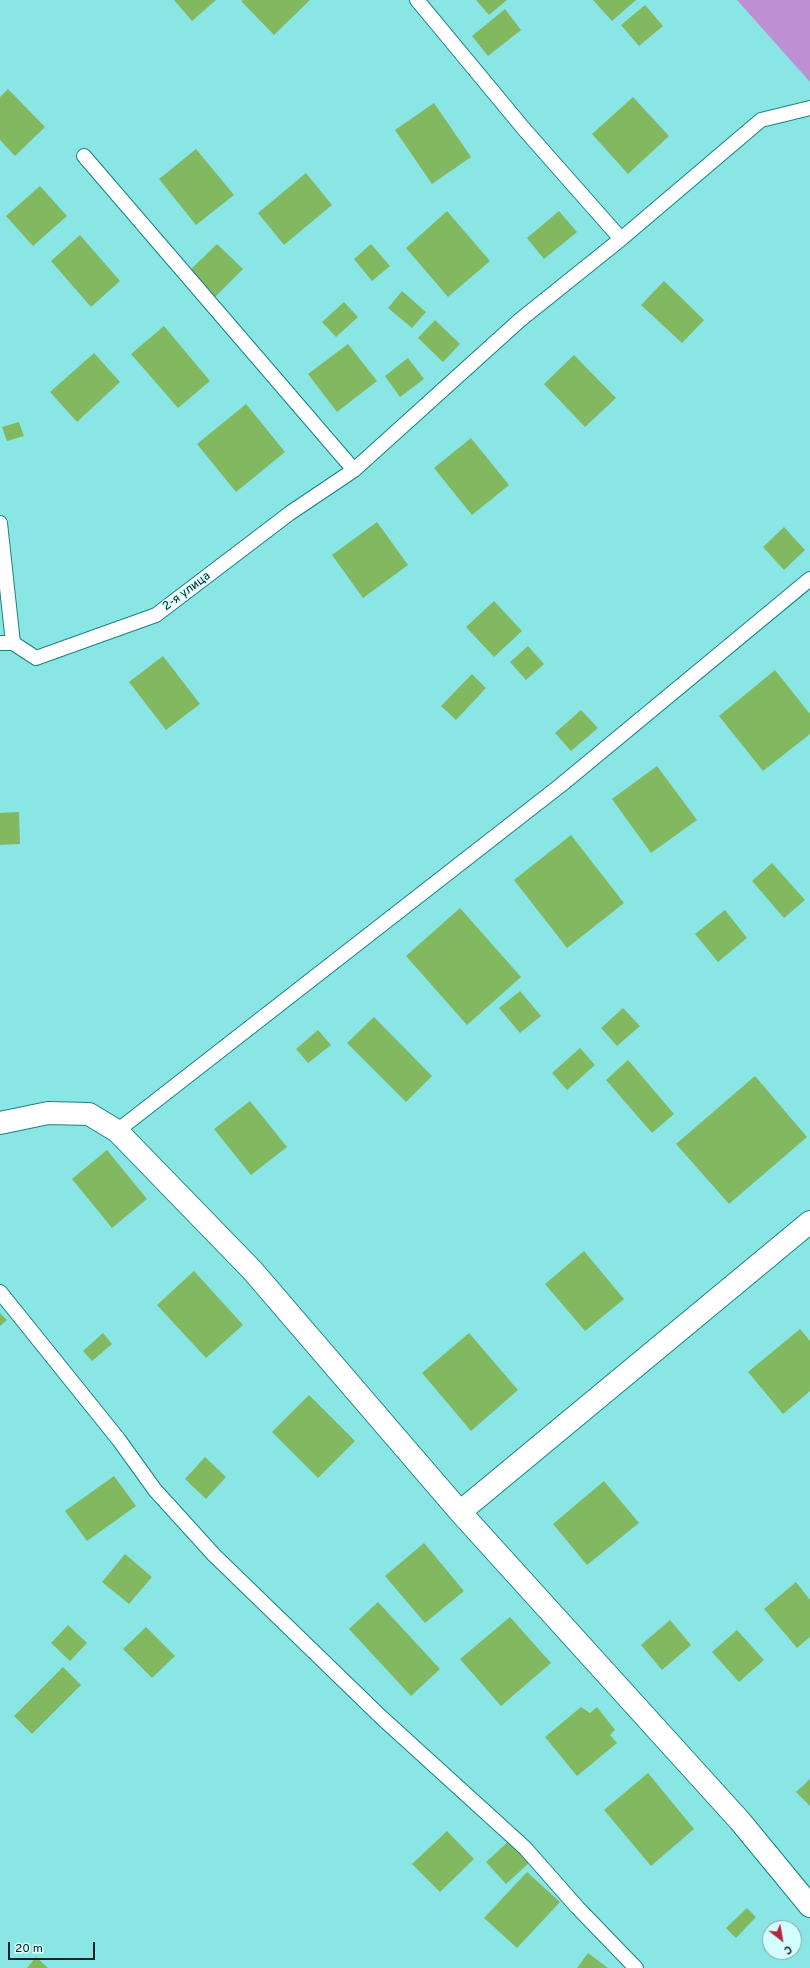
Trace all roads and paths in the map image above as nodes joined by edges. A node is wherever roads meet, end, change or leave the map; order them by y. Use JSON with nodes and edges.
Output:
{"nodes":[{"id":1,"x":417,"y":0,"type":"edge"},
{"id":2,"x":810,"y":108,"type":"edge"},
{"id":3,"x":84,"y":156,"type":"dead end"},
{"id":4,"x":621,"y":239,"type":"junction"},
{"id":5,"x":354,"y":470,"type":"junction"},
{"id":6,"x":0,"y":523,"type":"edge"},
{"id":7,"x":810,"y":579,"type":"edge"},
{"id":8,"x":7,"y":643,"type":"edge"},
{"id":9,"x":0,"y":1123,"type":"edge"},
{"id":10,"x":117,"y":1131,"type":"junction"},
{"id":11,"x":810,"y":1222,"type":"edge"},
{"id":12,"x":0,"y":1292,"type":"edge"},
{"id":13,"x":460,"y":1512,"type":"junction"},
{"id":14,"x":808,"y":1898,"type":"edge"},
{"id":15,"x":636,"y":1968,"type":"edge"}],
"edges":[{"from":1,"to":4,"type":"lane"},
{"from":2,"to":4,"type":"lane"},
{"from":3,"to":5,"type":"lane"},
{"from":4,"to":5,"type":"lane"},
{"from":5,"to":8,"type":"lane","name":"2-я улица"},
{"from":6,"to":8,"type":"lane"},
{"from":7,"to":10,"type":"lane"},
{"from":9,"to":10,"type":"street"},
{"from":10,"to":13,"type":"street"},
{"from":11,"to":13,"type":"street"},
{"from":12,"to":15,"type":"lane"},
{"from":13,"to":14,"type":"street"}]}
